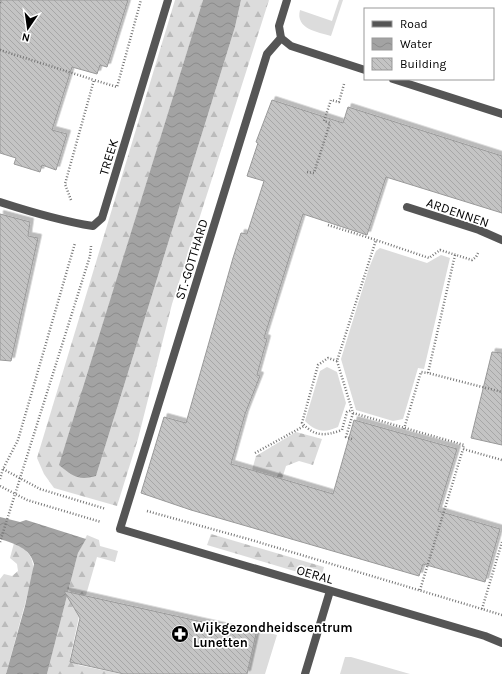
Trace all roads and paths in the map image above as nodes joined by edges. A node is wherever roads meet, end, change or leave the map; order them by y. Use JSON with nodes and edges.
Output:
{"nodes":[{"id":1,"x":168,"y":0,"type":"edge"},
{"id":2,"x":287,"y":0,"type":"edge"},
{"id":3,"x":281,"y":38,"type":"junction"},
{"id":4,"x":0,"y":50,"type":"edge"},
{"id":5,"x":350,"y":65,"type":"junction"},
{"id":6,"x":364,"y":70,"type":"edge"},
{"id":7,"x":94,"y":80,"type":"dead end"},
{"id":8,"x":396,"y":80,"type":"edge"},
{"id":9,"x":502,"y":114,"type":"edge"},
{"id":10,"x":307,"y":172,"type":"dead end"},
{"id":11,"x":0,"y":202,"type":"edge"},
{"id":12,"x":407,"y":207,"type":"dead end"},
{"id":13,"x":328,"y":225,"type":"dead end"},
{"id":14,"x":93,"y":226,"type":"junction"},
{"id":15,"x":485,"y":232,"type":"junction"},
{"id":16,"x":376,"y":240,"type":"junction"},
{"id":17,"x":502,"y":240,"type":"edge"},
{"id":18,"x":455,"y":255,"type":"junction"},
{"id":19,"x":336,"y":361,"type":"junction"},
{"id":20,"x":428,"y":373,"type":"junction"},
{"id":21,"x":502,"y":392,"type":"edge"},
{"id":22,"x":352,"y":412,"type":"junction"},
{"id":23,"x":304,"y":426,"type":"junction"},
{"id":24,"x":404,"y":428,"type":"junction"},
{"id":25,"x":352,"y":439,"type":"dead end"},
{"id":26,"x":463,"y":449,"type":"junction"},
{"id":27,"x":255,"y":453,"type":"dead end"},
{"id":28,"x":502,"y":460,"type":"edge"},
{"id":29,"x":3,"y":469,"type":"dead end"},
{"id":30,"x":19,"y":477,"type":"junction"},
{"id":31,"x":0,"y":486,"type":"edge"},
{"id":32,"x":14,"y":495,"type":"junction"},
{"id":33,"x":125,"y":512,"type":"junction"},
{"id":34,"x":101,"y":522,"type":"dead end"},
{"id":35,"x":120,"y":529,"type":"joint"},
{"id":36,"x":0,"y":542,"type":"edge"},
{"id":37,"x":502,"y":542,"type":"edge"},
{"id":38,"x":420,"y":590,"type":"junction"},
{"id":39,"x":330,"y":591,"type":"junction"},
{"id":40,"x":482,"y":609,"type":"junction"},
{"id":41,"x":502,"y":615,"type":"edge"},
{"id":42,"x":502,"y":643,"type":"edge"},
{"id":43,"x":305,"y":674,"type":"edge"}],
"edges":[{"from":1,"to":14,"type":"street","name":"TREEK"},
{"from":2,"to":3,"type":"street"},
{"from":3,"to":5,"type":"street"},
{"from":3,"to":33,"type":"street","name":"ST.-GOTTHARD"},
{"from":4,"to":7,"type":"path"},
{"from":5,"to":6,"type":"street"},
{"from":5,"to":10,"type":"path"},
{"from":8,"to":9,"type":"street"},
{"from":11,"to":14,"type":"street"},
{"from":12,"to":15,"type":"street","name":"ARDENNEN"},
{"from":13,"to":16,"type":"path"},
{"from":14,"to":30,"type":"path"},
{"from":15,"to":17,"type":"street","name":"ARDENNEN"},
{"from":15,"to":18,"type":"path"},
{"from":16,"to":18,"type":"path"},
{"from":16,"to":19,"type":"path"},
{"from":18,"to":20,"type":"path"},
{"from":19,"to":22,"type":"path"},
{"from":19,"to":23,"type":"path"},
{"from":20,"to":21,"type":"path"},
{"from":20,"to":24,"type":"path"},
{"from":22,"to":23,"type":"path"},
{"from":22,"to":24,"type":"path"},
{"from":22,"to":25,"type":"path"},
{"from":23,"to":27,"type":"path"},
{"from":24,"to":26,"type":"path"},
{"from":26,"to":28,"type":"path"},
{"from":26,"to":38,"type":"path"},
{"from":29,"to":30,"type":"path"},
{"from":30,"to":32,"type":"path"},
{"from":30,"to":33,"type":"path"},
{"from":31,"to":32,"type":"path"},
{"from":32,"to":34,"type":"path"},
{"from":32,"to":36,"type":"path"},
{"from":33,"to":35,"type":"street","name":"ST.-GOTTHARD"},
{"from":33,"to":38,"type":"path"},
{"from":35,"to":39,"type":"street","name":"OERAL"},
{"from":37,"to":40,"type":"path"},
{"from":38,"to":40,"type":"path"},
{"from":39,"to":42,"type":"street","name":"OERAL"},
{"from":39,"to":43,"type":"street"},
{"from":40,"to":41,"type":"path"}]}
